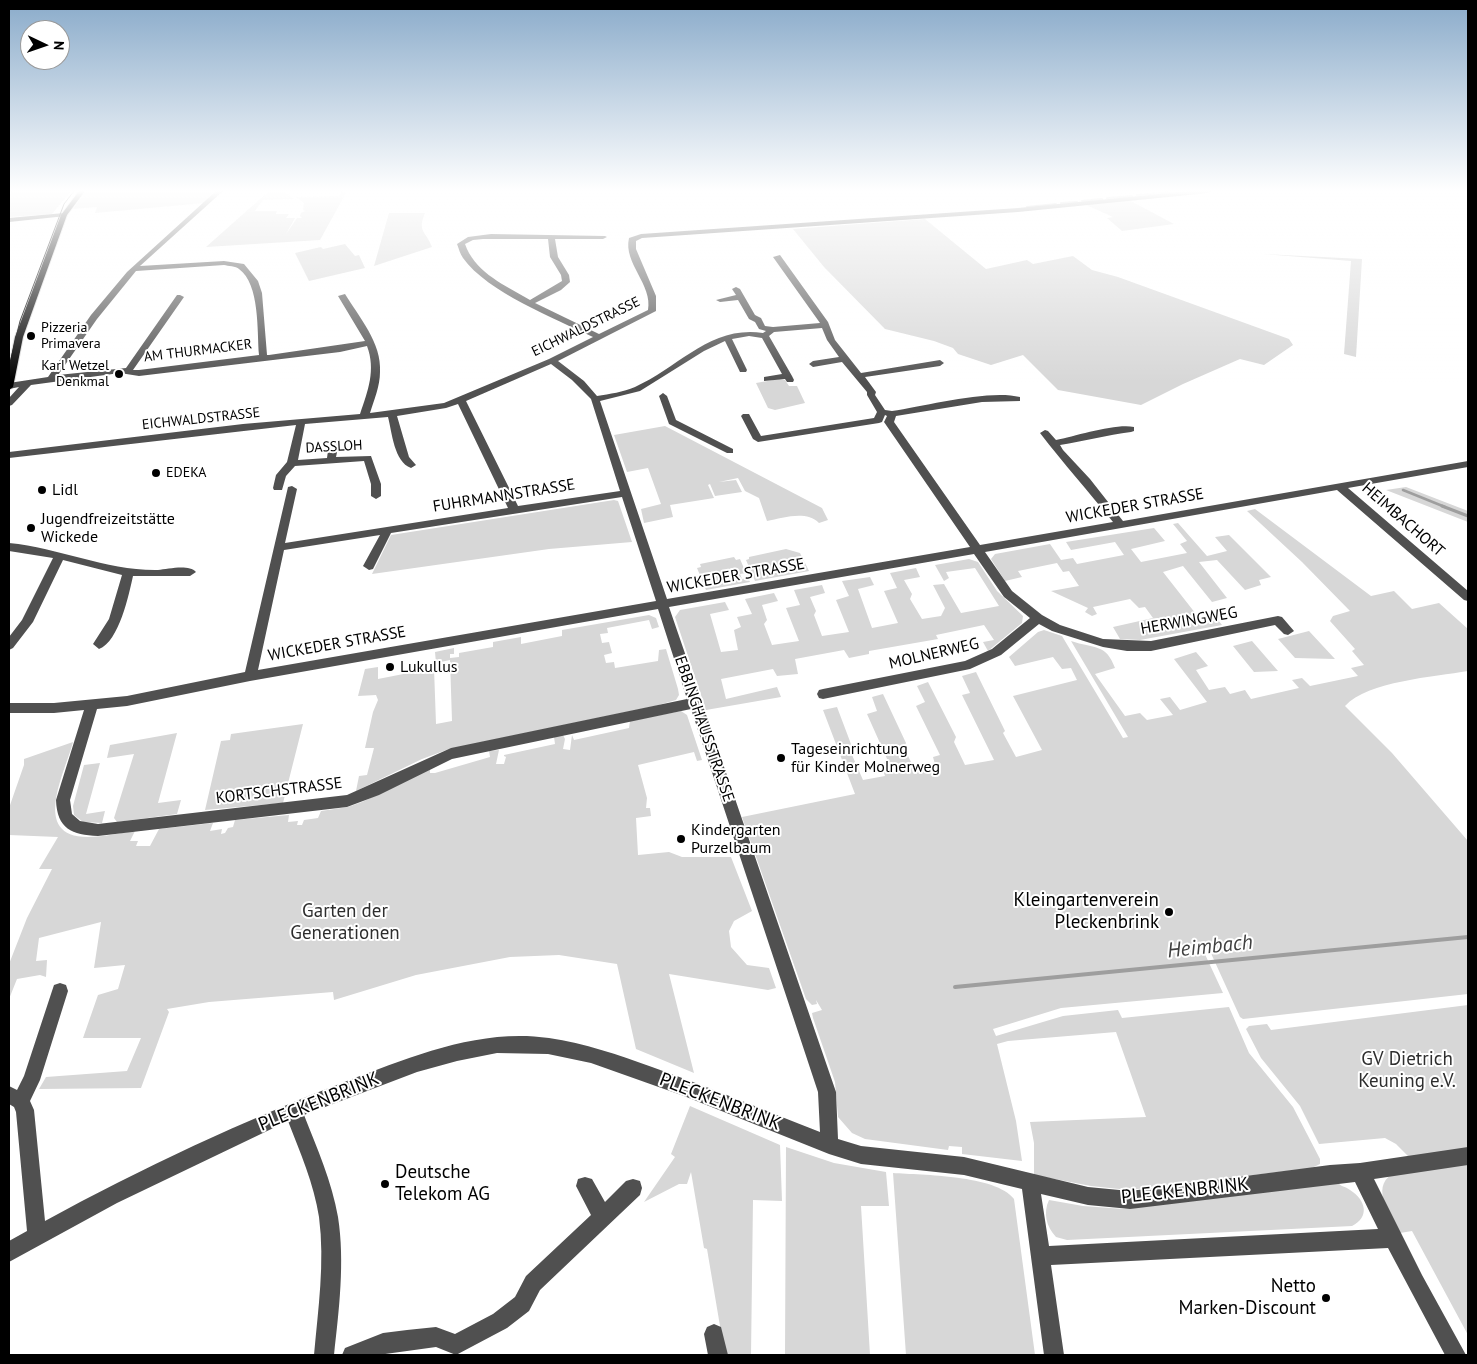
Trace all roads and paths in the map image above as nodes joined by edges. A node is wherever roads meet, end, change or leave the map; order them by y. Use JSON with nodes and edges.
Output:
{"nodes":[{"id":1,"x":49,"y":255,"type":"edge"},
{"id":2,"x":150,"y":255,"type":"edge"},
{"id":3,"x":466,"y":255,"type":"edge"},
{"id":4,"x":554,"y":255,"type":"edge"},
{"id":5,"x":633,"y":255,"type":"edge"},
{"id":6,"x":777,"y":257,"type":"dead end"},
{"id":7,"x":134,"y":269,"type":"junction"},
{"id":8,"x":736,"y":289,"type":"dead end"},
{"id":9,"x":342,"y":296,"type":"dead end"},
{"id":10,"x":180,"y":297,"type":"dead end"},
{"id":11,"x":741,"y":298,"type":"junction"},
{"id":12,"x":720,"y":300,"type":"dead end"},
{"id":13,"x":529,"y":303,"type":"junction"},
{"id":14,"x":825,"y":326,"type":"junction"},
{"id":15,"x":761,"y":332,"type":"junction"},
{"id":16,"x":599,"y":337,"type":"junction"},
{"id":17,"x":727,"y":337,"type":"junction"},
{"id":18,"x":370,"y":343,"type":"junction"},
{"id":19,"x":263,"y":357,"type":"junction"},
{"id":20,"x":846,"y":359,"type":"junction"},
{"id":21,"x":11,"y":361,"type":"edge"},
{"id":22,"x":552,"y":361,"type":"junction"},
{"id":23,"x":940,"y":363,"type":"dead end"},
{"id":24,"x":813,"y":364,"type":"dead end"},
{"id":25,"x":743,"y":370,"type":"dead end"},
{"id":26,"x":131,"y":371,"type":"junction"},
{"id":27,"x":858,"y":376,"type":"junction"},
{"id":28,"x":51,"y":378,"type":"junction"},
{"id":29,"x":767,"y":378,"type":"dead end"},
{"id":30,"x":29,"y":382,"type":"junction"},
{"id":31,"x":9,"y":386,"type":"edge"},
{"id":32,"x":663,"y":396,"type":"dead end"},
{"id":33,"x":595,"y":399,"type":"junction"},
{"id":34,"x":1017,"y":399,"type":"dead end"},
{"id":35,"x":461,"y":400,"type":"junction"},
{"id":36,"x":9,"y":403,"type":"edge"},
{"id":37,"x":392,"y":414,"type":"junction"},
{"id":38,"x":364,"y":416,"type":"junction"},
{"id":39,"x":746,"y":416,"type":"dead end"},
{"id":40,"x":885,"y":417,"type":"junction"},
{"id":41,"x":301,"y":422,"type":"junction"},
{"id":42,"x":1131,"y":429,"type":"dead end"},
{"id":43,"x":1045,"y":433,"type":"dead end"},
{"id":44,"x":334,"y":443,"type":"dead end"},
{"id":45,"x":1053,"y":443,"type":"junction"},
{"id":46,"x":730,"y":451,"type":"dead end"},
{"id":47,"x":9,"y":455,"type":"edge"},
{"id":48,"x":331,"y":460,"type":"junction"},
{"id":49,"x":292,"y":463,"type":"junction"},
{"id":50,"x":1468,"y":464,"type":"edge"},
{"id":51,"x":411,"y":465,"type":"dead end"},
{"id":52,"x":388,"y":482,"type":"dead end"},
{"id":53,"x":376,"y":484,"type":"junction"},
{"id":54,"x":1340,"y":487,"type":"junction"},
{"id":55,"x":278,"y":488,"type":"dead end"},
{"id":56,"x":292,"y":489,"type":"dead end"},
{"id":57,"x":625,"y":493,"type":"junction"},
{"id":58,"x":376,"y":496,"type":"dead end"},
{"id":59,"x":514,"y":511,"type":"junction"},
{"id":60,"x":1121,"y":525,"type":"junction"},
{"id":61,"x":387,"y":531,"type":"junction"},
{"id":62,"x":9,"y":547,"type":"edge"},
{"id":63,"x":280,"y":547,"type":"junction"},
{"id":64,"x":978,"y":550,"type":"junction"},
{"id":65,"x":172,"y":559,"type":"dead end"},
{"id":66,"x":57,"y":560,"type":"junction"},
{"id":67,"x":369,"y":566,"type":"dead end"},
{"id":68,"x":128,"y":572,"type":"junction"},
{"id":69,"x":190,"y":572,"type":"dead end"},
{"id":70,"x":166,"y":573,"type":"junction"},
{"id":71,"x":1468,"y":598,"type":"edge"},
{"id":72,"x":663,"y":605,"type":"junction"},
{"id":73,"x":1038,"y":618,"type":"junction"},
{"id":74,"x":1288,"y":630,"type":"dead end"},
{"id":75,"x":99,"y":644,"type":"dead end"},
{"id":76,"x":9,"y":645,"type":"edge"},
{"id":77,"x":250,"y":676,"type":"junction"},
{"id":78,"x":823,"y":694,"type":"dead end"},
{"id":79,"x":694,"y":703,"type":"junction"},
{"id":80,"x":92,"y":705,"type":"junction"},
{"id":81,"x":9,"y":708,"type":"edge"},
{"id":82,"x":60,"y":991,"type":"dead end"},
{"id":83,"x":14,"y":1098,"type":"edge"},
{"id":84,"x":293,"y":1110,"type":"junction"},
{"id":85,"x":829,"y":1145,"type":"junction"},
{"id":86,"x":1468,"y":1156,"type":"edge"},
{"id":87,"x":1360,"y":1172,"type":"junction"},
{"id":88,"x":1030,"y":1182,"type":"junction"},
{"id":89,"x":585,"y":1186,"type":"dead end"},
{"id":90,"x":633,"y":1188,"type":"dead end"},
{"id":91,"x":603,"y":1217,"type":"junction"},
{"id":92,"x":37,"y":1236,"type":"junction"},
{"id":93,"x":1392,"y":1238,"type":"junction"},
{"id":94,"x":9,"y":1252,"type":"edge"},
{"id":95,"x":1042,"y":1256,"type":"junction"},
{"id":96,"x":714,"y":1334,"type":"dead end"},
{"id":97,"x":324,"y":1355,"type":"edge"},
{"id":98,"x":352,"y":1355,"type":"edge"},
{"id":99,"x":718,"y":1355,"type":"edge"},
{"id":100,"x":1054,"y":1355,"type":"edge"},
{"id":101,"x":1456,"y":1355,"type":"edge"}],
"edges":[{"from":1,"to":21,"type":"main road"},
{"from":2,"to":7,"type":"street"},
{"from":3,"to":13,"type":"street"},
{"from":4,"to":13,"type":"street"},
{"from":5,"to":16,"type":"street","name":"EICHWALDSTRASSE"},
{"from":6,"to":14,"type":"street","name":"HERWINGWEG"},
{"from":7,"to":19,"type":"street"},
{"from":7,"to":28,"type":"street"},
{"from":8,"to":11,"type":"street"},
{"from":9,"to":18,"type":"street"},
{"from":10,"to":26,"type":"street"},
{"from":11,"to":12,"type":"street"},
{"from":11,"to":15,"type":"street"},
{"from":13,"to":16,"type":"street"},
{"from":14,"to":15,"type":"street"},
{"from":14,"to":20,"type":"street","name":"HERWINGWEG"},
{"from":15,"to":17,"type":"street"},
{"from":15,"to":29,"type":"street"},
{"from":16,"to":22,"type":"street","name":"EICHWALDSTRASSE"},
{"from":17,"to":25,"type":"street"},
{"from":17,"to":33,"type":"street"},
{"from":18,"to":19,"type":"street","name":"AM THURMACKER"},
{"from":18,"to":38,"type":"street"},
{"from":19,"to":26,"type":"street","name":"AM THURMACKER"},
{"from":20,"to":24,"type":"street"},
{"from":20,"to":27,"type":"street","name":"HERWINGWEG"},
{"from":21,"to":31,"type":"main road"},
{"from":22,"to":33,"type":"street","name":"EBBINGHAUSSTRASSE"},
{"from":22,"to":35,"type":"street","name":"EICHWALDSTRASSE"},
{"from":23,"to":27,"type":"street"},
{"from":26,"to":28,"type":"street","name":"AM THURMACKER"},
{"from":27,"to":40,"type":"street","name":"HERWINGWEG"},
{"from":28,"to":30,"type":"street","name":"AM THURMACKER"},
{"from":30,"to":31,"type":"street","name":"AM THURMACKER"},
{"from":30,"to":36,"type":"street"},
{"from":32,"to":46,"type":"street"},
{"from":33,"to":57,"type":"street","name":"EBBINGHAUSSTRASSE"},
{"from":34,"to":40,"type":"street"},
{"from":35,"to":37,"type":"street","name":"EICHWALDSTRASSE"},
{"from":35,"to":59,"type":"street"},
{"from":37,"to":38,"type":"street","name":"EICHWALDSTRASSE"},
{"from":37,"to":51,"type":"street"},
{"from":38,"to":41,"type":"street","name":"EICHWALDSTRASSE"},
{"from":39,"to":40,"type":"street"},
{"from":40,"to":64,"type":"street","name":"HERWINGWEG"},
{"from":41,"to":47,"type":"street","name":"EICHWALDSTRASSE"},
{"from":41,"to":49,"type":"street","name":"DASSLOH"},
{"from":42,"to":45,"type":"street"},
{"from":43,"to":45,"type":"street"},
{"from":44,"to":48,"type":"street"},
{"from":45,"to":60,"type":"street"},
{"from":48,"to":49,"type":"street","name":"DASSLOH"},
{"from":48,"to":53,"type":"street","name":"DASSLOH"},
{"from":49,"to":55,"type":"street","name":"DASSLOH"},
{"from":50,"to":54,"type":"street","name":"WICKEDER STRASSE"},
{"from":52,"to":53,"type":"street"},
{"from":53,"to":58,"type":"street","name":"DASSLOH"},
{"from":54,"to":60,"type":"street","name":"WICKEDER STRASSE"},
{"from":54,"to":71,"type":"street","name":"HEIMBACHORT"},
{"from":56,"to":63,"type":"street"},
{"from":57,"to":59,"type":"street","name":"FUHRMANNSTRASSE"},
{"from":57,"to":72,"type":"street","name":"EBBINGHAUSSTRASSE"},
{"from":59,"to":61,"type":"street","name":"FUHRMANNSTRASSE"},
{"from":60,"to":64,"type":"street","name":"WICKEDER STRASSE"},
{"from":61,"to":63,"type":"street","name":"FUHRMANNSTRASSE"},
{"from":61,"to":67,"type":"street"},
{"from":62,"to":66,"type":"street"},
{"from":63,"to":77,"type":"street"},
{"from":64,"to":72,"type":"street","name":"WICKEDER STRASSE"},
{"from":64,"to":73,"type":"street","name":"HERWINGWEG"},
{"from":65,"to":70,"type":"street"},
{"from":66,"to":68,"type":"street"},
{"from":66,"to":76,"type":"street"},
{"from":68,"to":70,"type":"street"},
{"from":68,"to":75,"type":"street"},
{"from":69,"to":70,"type":"street"},
{"from":72,"to":77,"type":"street","name":"WICKEDER STRASSE"},
{"from":72,"to":79,"type":"street","name":"EBBINGHAUSSTRASSE"},
{"from":73,"to":74,"type":"street","name":"HERWINGWEG"},
{"from":73,"to":78,"type":"street","name":"MOLNERWEG"},
{"from":77,"to":80,"type":"street","name":"WICKEDER STRASSE"},
{"from":79,"to":80,"type":"street","name":"KORTSCHSTRASSE"},
{"from":79,"to":85,"type":"street","name":"EBBINGHAUSSTRASSE"},
{"from":80,"to":81,"type":"street","name":"WICKEDER STRASSE"},
{"from":82,"to":83,"type":"street"},
{"from":83,"to":92,"type":"street"},
{"from":84,"to":85,"type":"street","name":"PLECKENBRINK"},
{"from":84,"to":92,"type":"street","name":"PLECKENBRINK"},
{"from":84,"to":97,"type":"street"},
{"from":85,"to":88,"type":"street","name":"PLECKENBRINK"},
{"from":86,"to":87,"type":"street","name":"PLECKENBRINK"},
{"from":87,"to":88,"type":"street","name":"PLECKENBRINK"},
{"from":87,"to":93,"type":"street"},
{"from":88,"to":95,"type":"street"},
{"from":89,"to":91,"type":"street"},
{"from":90,"to":91,"type":"street"},
{"from":91,"to":98,"type":"street"},
{"from":92,"to":94,"type":"street","name":"PLECKENBRINK"},
{"from":93,"to":95,"type":"street"},
{"from":93,"to":101,"type":"street"},
{"from":95,"to":100,"type":"street"},
{"from":96,"to":99,"type":"street"}]}
